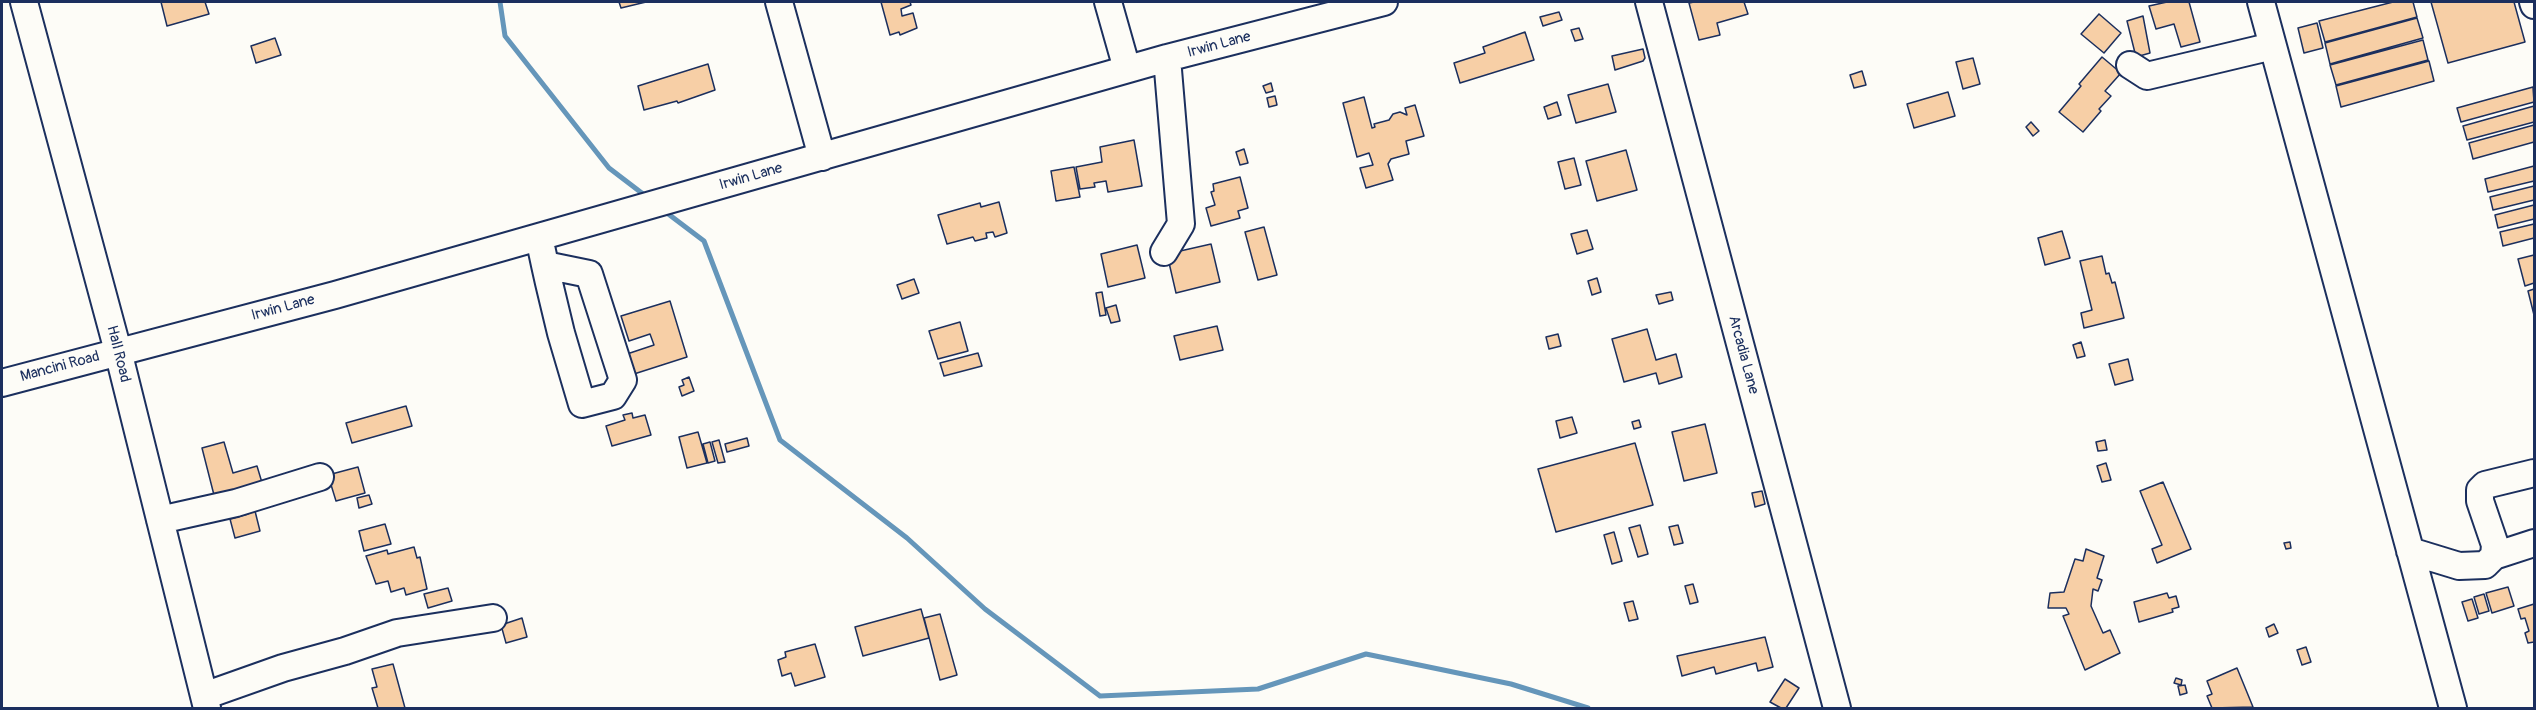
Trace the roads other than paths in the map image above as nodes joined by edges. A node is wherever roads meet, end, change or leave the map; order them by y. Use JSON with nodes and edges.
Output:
{"nodes":[{"id":1,"x":24,"y":2,"type":"edge"},
{"id":2,"x":779,"y":2,"type":"edge"},
{"id":3,"x":1108,"y":2,"type":"edge"},
{"id":4,"x":1384,"y":2,"type":"edge"},
{"id":5,"x":1650,"y":2,"type":"edge"},
{"id":6,"x":2261,"y":2,"type":"edge"},
{"id":7,"x":2273,"y":46,"type":"junction"},
{"id":8,"x":1167,"y":58,"type":"junction"},
{"id":9,"x":2130,"y":65,"type":"dead end"},
{"id":10,"x":1127,"y":69,"type":"junction"},
{"id":11,"x":822,"y":156,"type":"junction"},
{"id":12,"x":540,"y":237,"type":"junction"},
{"id":13,"x":1164,"y":252,"type":"dead end"},
{"id":14,"x":545,"y":265,"type":"junction"},
{"id":15,"x":118,"y":351,"type":"junction"},
{"id":16,"x":2,"y":382,"type":"edge"},
{"id":17,"x":2535,"y":473,"type":"edge"},
{"id":18,"x":320,"y":477,"type":"dead end"},
{"id":19,"x":160,"y":520,"type":"junction"},
{"id":20,"x":2535,"y":543,"type":"edge"},
{"id":21,"x":2410,"y":551,"type":"junction"},
{"id":22,"x":2494,"y":556,"type":"junction"},
{"id":23,"x":493,"y":618,"type":"dead end"},
{"id":24,"x":205,"y":702,"type":"edge"},
{"id":25,"x":1837,"y":708,"type":"edge"},
{"id":26,"x":2452,"y":708,"type":"edge"}],
"edges":[{"from":1,"to":15,"type":"street","name":"Hall Road"},
{"from":2,"to":11,"type":"street"},
{"from":3,"to":10,"type":"street"},
{"from":4,"to":8,"type":"street","name":"Irwin Lane"},
{"from":5,"to":25,"type":"street","name":"Arcadia Lane"},
{"from":6,"to":7,"type":"street"},
{"from":7,"to":9,"type":"street"},
{"from":7,"to":21,"type":"street"},
{"from":8,"to":10,"type":"street","name":"Irwin Lane"},
{"from":8,"to":13,"type":"street"},
{"from":10,"to":11,"type":"street","name":"Irwin Lane"},
{"from":11,"to":12,"type":"street","name":"Irwin Lane"},
{"from":12,"to":14,"type":"street"},
{"from":12,"to":15,"type":"street","name":"Irwin Lane"},
{"from":14,"to":14,"type":"street"},
{"from":15,"to":16,"type":"street","name":"Mancini Road"},
{"from":15,"to":19,"type":"street","name":"Hall Road"},
{"from":17,"to":22,"type":"street"},
{"from":18,"to":19,"type":"street"},
{"from":19,"to":24,"type":"street","name":"Hall Road"},
{"from":20,"to":22,"type":"street"},
{"from":21,"to":22,"type":"street"},
{"from":21,"to":26,"type":"street"},
{"from":23,"to":24,"type":"street"}]}
